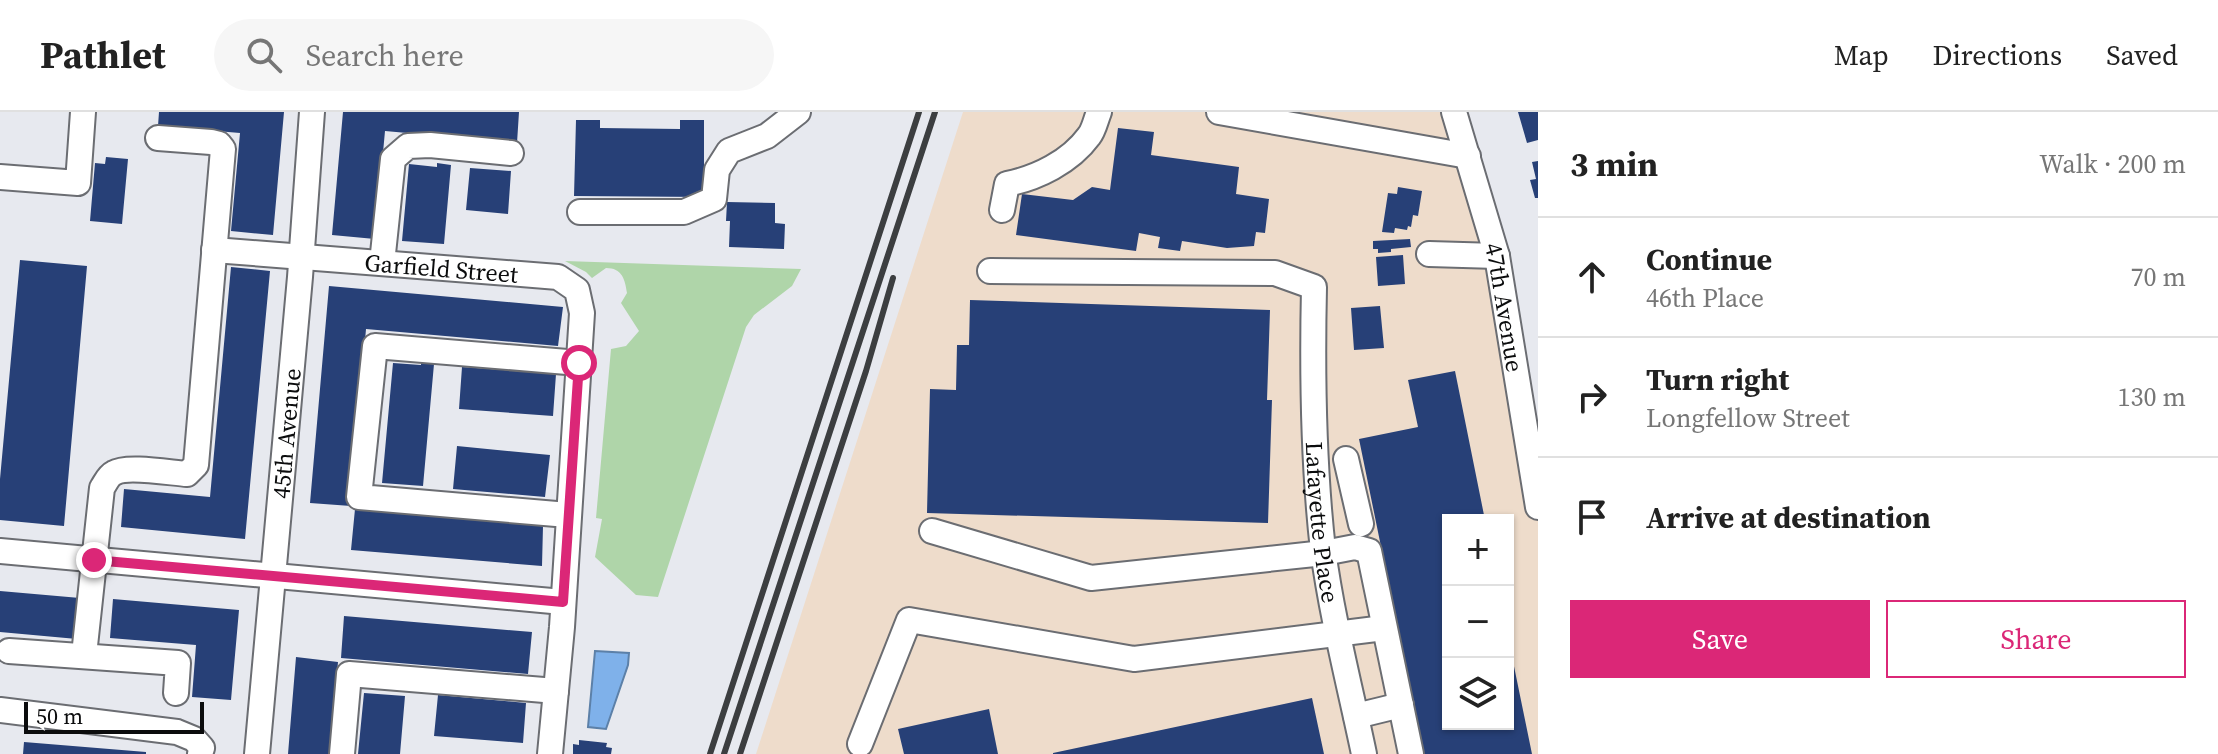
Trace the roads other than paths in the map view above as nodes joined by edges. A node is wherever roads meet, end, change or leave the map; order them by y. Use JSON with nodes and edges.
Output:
{"nodes":[{"id":1,"x":83,"y":112,"type":"edge"},
{"id":2,"x":312,"y":112,"type":"edge"},
{"id":3,"x":798,"y":112,"type":"edge"},
{"id":4,"x":1099,"y":112,"type":"edge"},
{"id":5,"x":1219,"y":112,"type":"edge"},
{"id":6,"x":1454,"y":112,"type":"edge"},
{"id":7,"x":1250,"y":115,"type":"edge"},
{"id":8,"x":158,"y":138,"type":"dead end"},
{"id":9,"x":511,"y":153,"type":"dead end"},
{"id":10,"x":1468,"y":156,"type":"junction"},
{"id":11,"x":0,"y":177,"type":"edge"},
{"id":12,"x":1002,"y":210,"type":"dead end"},
{"id":13,"x":580,"y":212,"type":"dead end"},
{"id":14,"x":214,"y":250,"type":"junction"},
{"id":15,"x":1429,"y":254,"type":"dead end"},
{"id":16,"x":302,"y":255,"type":"junction"},
{"id":17,"x":1497,"y":256,"type":"junction"},
{"id":18,"x":382,"y":263,"type":"junction"},
{"id":19,"x":990,"y":271,"type":"dead end"},
{"id":20,"x":579,"y":363,"type":"junction"},
{"id":21,"x":1346,"y":459,"type":"dead end"},
{"id":22,"x":1354,"y":492,"type":"junction"},
{"id":23,"x":1318,"y":498,"type":"junction"},
{"id":24,"x":1537,"y":501,"type":"edge"},
{"id":25,"x":568,"y":515,"type":"junction"},
{"id":26,"x":1361,"y":524,"type":"dead end"},
{"id":27,"x":932,"y":531,"type":"dead end"},
{"id":28,"x":0,"y":551,"type":"edge"},
{"id":29,"x":1324,"y":553,"type":"junction"},
{"id":30,"x":94,"y":560,"type":"junction"},
{"id":31,"x":274,"y":576,"type":"junction"},
{"id":32,"x":563,"y":602,"type":"junction"},
{"id":33,"x":1384,"y":628,"type":"junction"},
{"id":34,"x":1339,"y":632,"type":"junction"},
{"id":35,"x":9,"y":651,"type":"dead end"},
{"id":36,"x":84,"y":655,"type":"junction"},
{"id":37,"x":556,"y":691,"type":"junction"},
{"id":38,"x":176,"y":693,"type":"dead end"},
{"id":39,"x":1401,"y":705,"type":"junction"},
{"id":40,"x":0,"y":710,"type":"edge"},
{"id":41,"x":1356,"y":716,"type":"junction"},
{"id":42,"x":860,"y":744,"type":"dead end"},
{"id":43,"x":200,"y":754,"type":"edge"},
{"id":44,"x":257,"y":754,"type":"edge"},
{"id":45,"x":342,"y":754,"type":"edge"},
{"id":46,"x":550,"y":754,"type":"edge"},
{"id":47,"x":1364,"y":754,"type":"edge"},
{"id":48,"x":1411,"y":754,"type":"edge"}],
"edges":[{"from":1,"to":11,"type":"street"},
{"from":2,"to":16,"type":"street","name":"45th Avenue"},
{"from":3,"to":13,"type":"street"},
{"from":4,"to":12,"type":"street"},
{"from":5,"to":7,"type":"street"},
{"from":6,"to":10,"type":"street","name":"47th Avenue"},
{"from":7,"to":10,"type":"street"},
{"from":8,"to":14,"type":"street"},
{"from":9,"to":18,"type":"street"},
{"from":10,"to":17,"type":"street","name":"47th Avenue"},
{"from":14,"to":16,"type":"street","name":"Garfield Street"},
{"from":14,"to":30,"type":"street"},
{"from":15,"to":17,"type":"street"},
{"from":16,"to":18,"type":"street","name":"Garfield Street"},
{"from":16,"to":31,"type":"street","name":"45th Avenue"},
{"from":17,"to":24,"type":"street","name":"47th Avenue"},
{"from":18,"to":20,"type":"street","name":"Garfield Street"},
{"from":19,"to":23,"type":"street","name":"Lafayette Place"},
{"from":20,"to":25,"type":"street"},
{"from":20,"to":25,"type":"street"},
{"from":21,"to":22,"type":"street"},
{"from":22,"to":23,"type":"street"},
{"from":22,"to":26,"type":"street"},
{"from":23,"to":29,"type":"street","name":"Lafayette Place"},
{"from":25,"to":32,"type":"street"},
{"from":27,"to":29,"type":"street"},
{"from":28,"to":30,"type":"street"},
{"from":29,"to":33,"type":"street"},
{"from":29,"to":34,"type":"street","name":"Lafayette Place"},
{"from":30,"to":31,"type":"street"},
{"from":30,"to":36,"type":"street"},
{"from":31,"to":32,"type":"street"},
{"from":31,"to":44,"type":"street","name":"45th Avenue"},
{"from":32,"to":37,"type":"street"},
{"from":33,"to":34,"type":"street"},
{"from":33,"to":39,"type":"street"},
{"from":34,"to":41,"type":"street","name":"Lafayette Place"},
{"from":34,"to":42,"type":"street"},
{"from":35,"to":36,"type":"street"},
{"from":36,"to":38,"type":"street"},
{"from":37,"to":45,"type":"street"},
{"from":37,"to":46,"type":"street"},
{"from":39,"to":41,"type":"street"},
{"from":39,"to":48,"type":"street"},
{"from":40,"to":43,"type":"street"},
{"from":41,"to":47,"type":"street","name":"Lafayette Place"}]}
